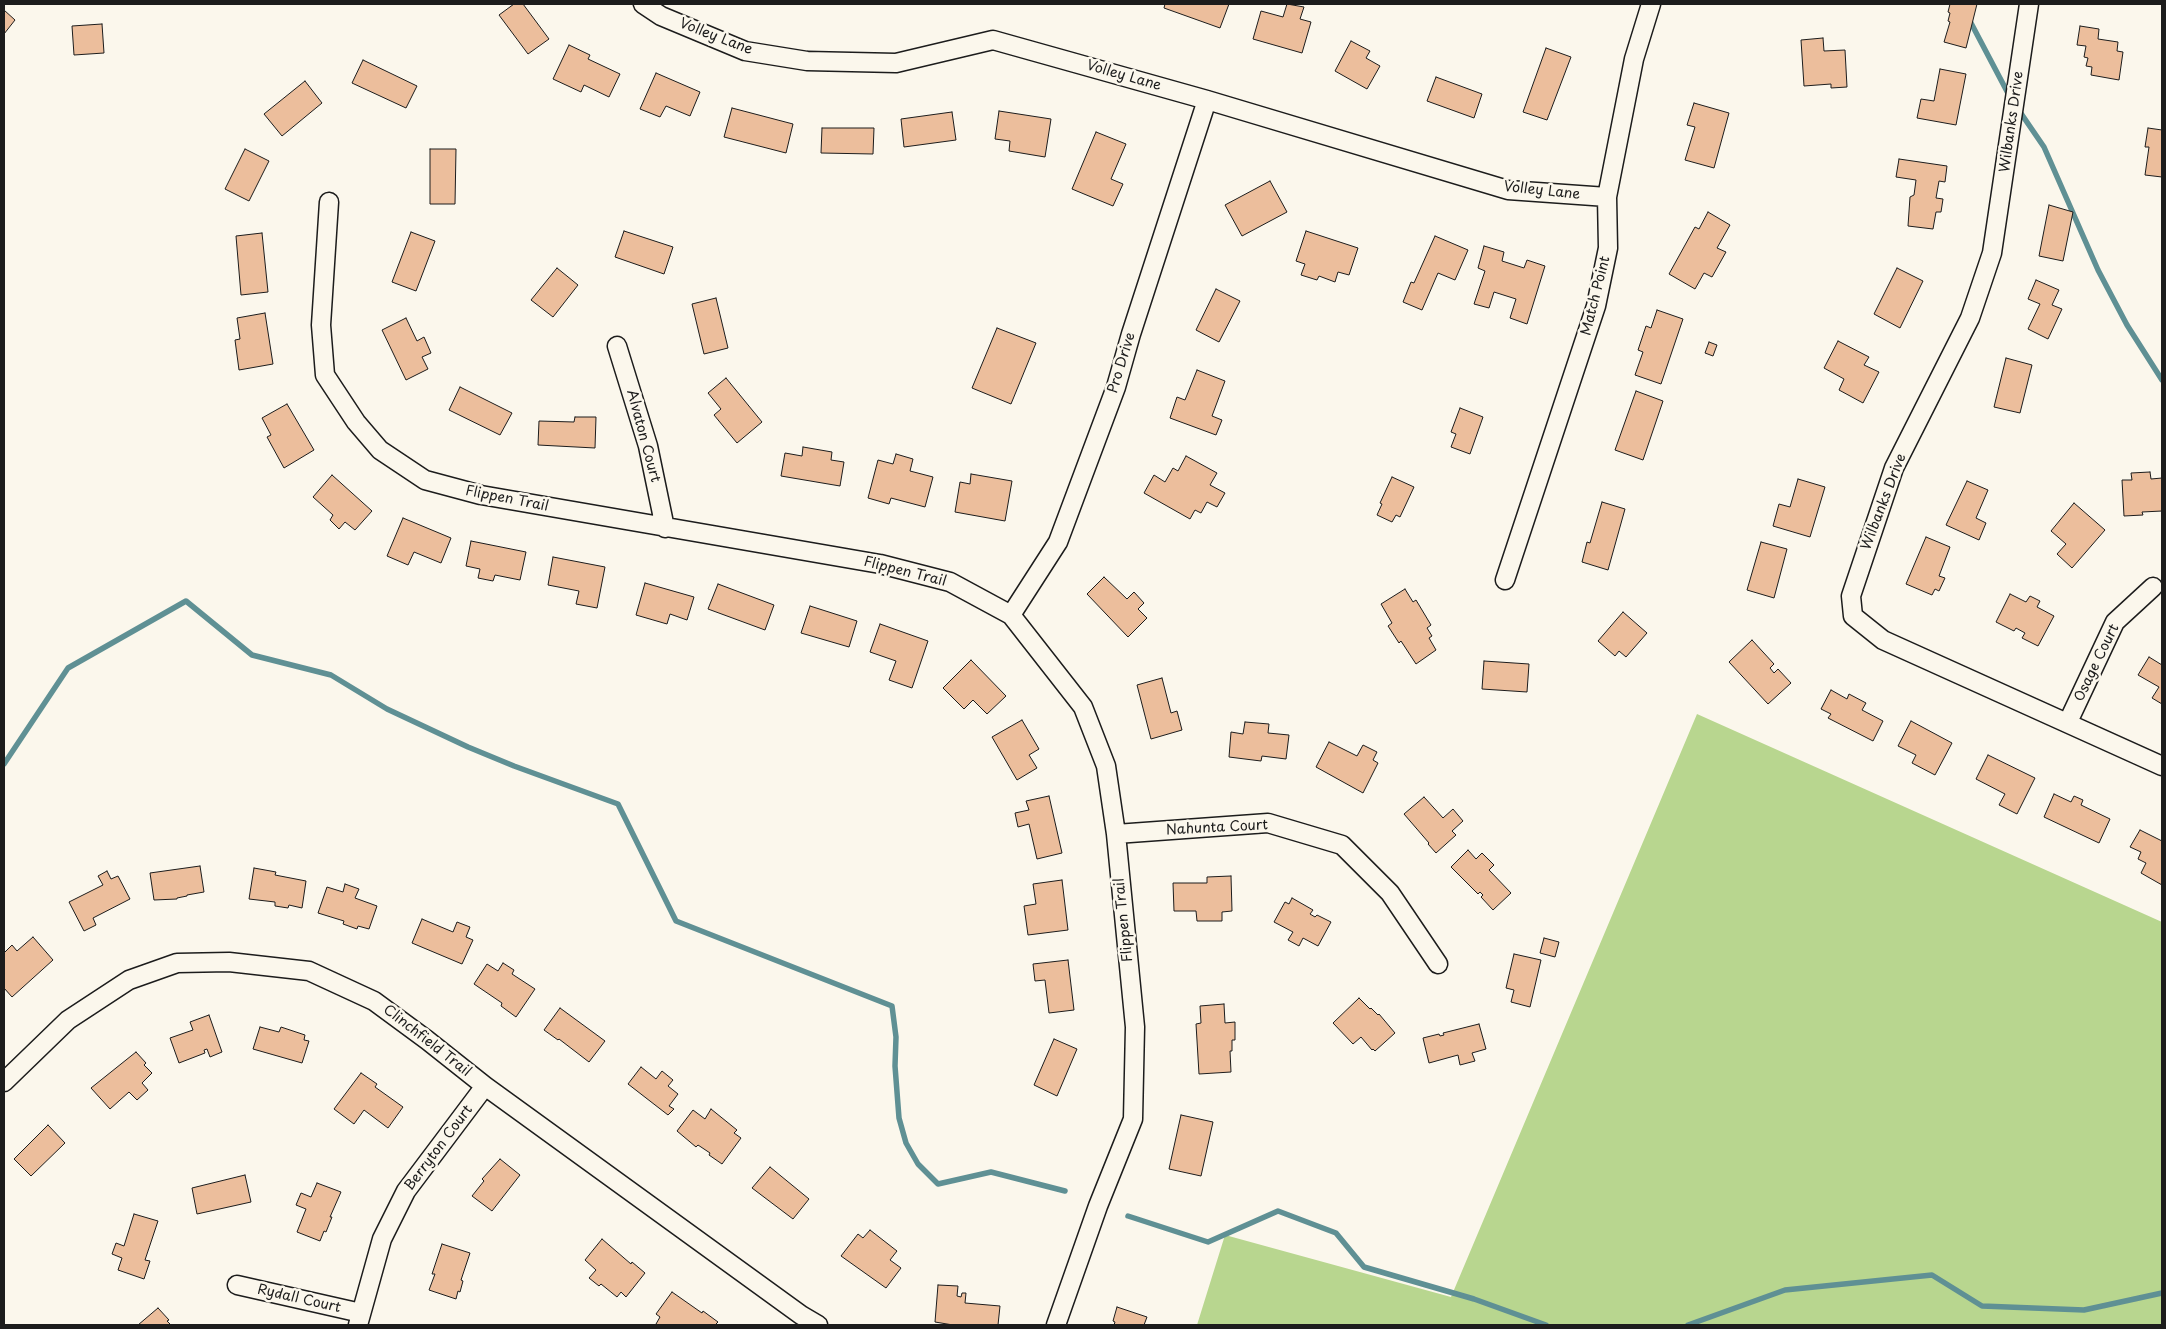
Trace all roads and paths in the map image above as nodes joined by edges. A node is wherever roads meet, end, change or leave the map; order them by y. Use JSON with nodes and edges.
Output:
{"nodes":[{"id":1,"x":643,"y":4,"type":"edge"},
{"id":2,"x":1651,"y":4,"type":"edge"},
{"id":3,"x":2029,"y":4,"type":"edge"},
{"id":4,"x":1207,"y":100,"type":"junction"},
{"id":5,"x":1607,"y":197,"type":"junction"},
{"id":6,"x":329,"y":202,"type":"dead end"},
{"id":7,"x":617,"y":346,"type":"dead end"},
{"id":8,"x":665,"y":528,"type":"junction"},
{"id":9,"x":1504,"y":580,"type":"dead end"},
{"id":10,"x":2153,"y":587,"type":"dead end"},
{"id":11,"x":1011,"y":615,"type":"junction"},
{"id":12,"x":2068,"y":722,"type":"junction"},
{"id":13,"x":2162,"y":766,"type":"edge"},
{"id":14,"x":1116,"y":834,"type":"junction"},
{"id":15,"x":1438,"y":964,"type":"dead end"},
{"id":16,"x":4,"y":1082,"type":"edge"},
{"id":17,"x":485,"y":1086,"type":"junction"},
{"id":18,"x":236,"y":1285,"type":"dead end"},
{"id":19,"x":359,"y":1319,"type":"edge"},
{"id":20,"x":798,"y":1320,"type":"edge"},
{"id":21,"x":818,"y":1325,"type":"edge"},
{"id":22,"x":1056,"y":1325,"type":"edge"}],
"edges":[{"from":1,"to":4,"type":"street","name":"Volley Lane"},
{"from":2,"to":5,"type":"street","name":"Match Point"},
{"from":3,"to":12,"type":"street","name":"Wilbanks Drive"},
{"from":4,"to":5,"type":"street","name":"Volley Lane"},
{"from":4,"to":11,"type":"street","name":"Pro Drive"},
{"from":5,"to":9,"type":"street","name":"Match Point"},
{"from":6,"to":8,"type":"street","name":"Flippen Trail"},
{"from":7,"to":8,"type":"street","name":"Alvaton Court"},
{"from":8,"to":11,"type":"street","name":"Flippen Trail"},
{"from":10,"to":12,"type":"street","name":"Osage Court"},
{"from":11,"to":14,"type":"street","name":"Flippen Trail"},
{"from":12,"to":13,"type":"street","name":"Wilbanks Drive"},
{"from":14,"to":15,"type":"street","name":"Nahunta Court"},
{"from":14,"to":22,"type":"street","name":"Flippen Trail"},
{"from":16,"to":17,"type":"street","name":"Clinchfield Trail"},
{"from":17,"to":19,"type":"street","name":"Berryton Court"},
{"from":17,"to":20,"type":"street","name":"Clinchfield Trail"},
{"from":18,"to":19,"type":"street","name":"Rydall Court"},
{"from":20,"to":21,"type":"street","name":"Clinchfield Trail"}]}
